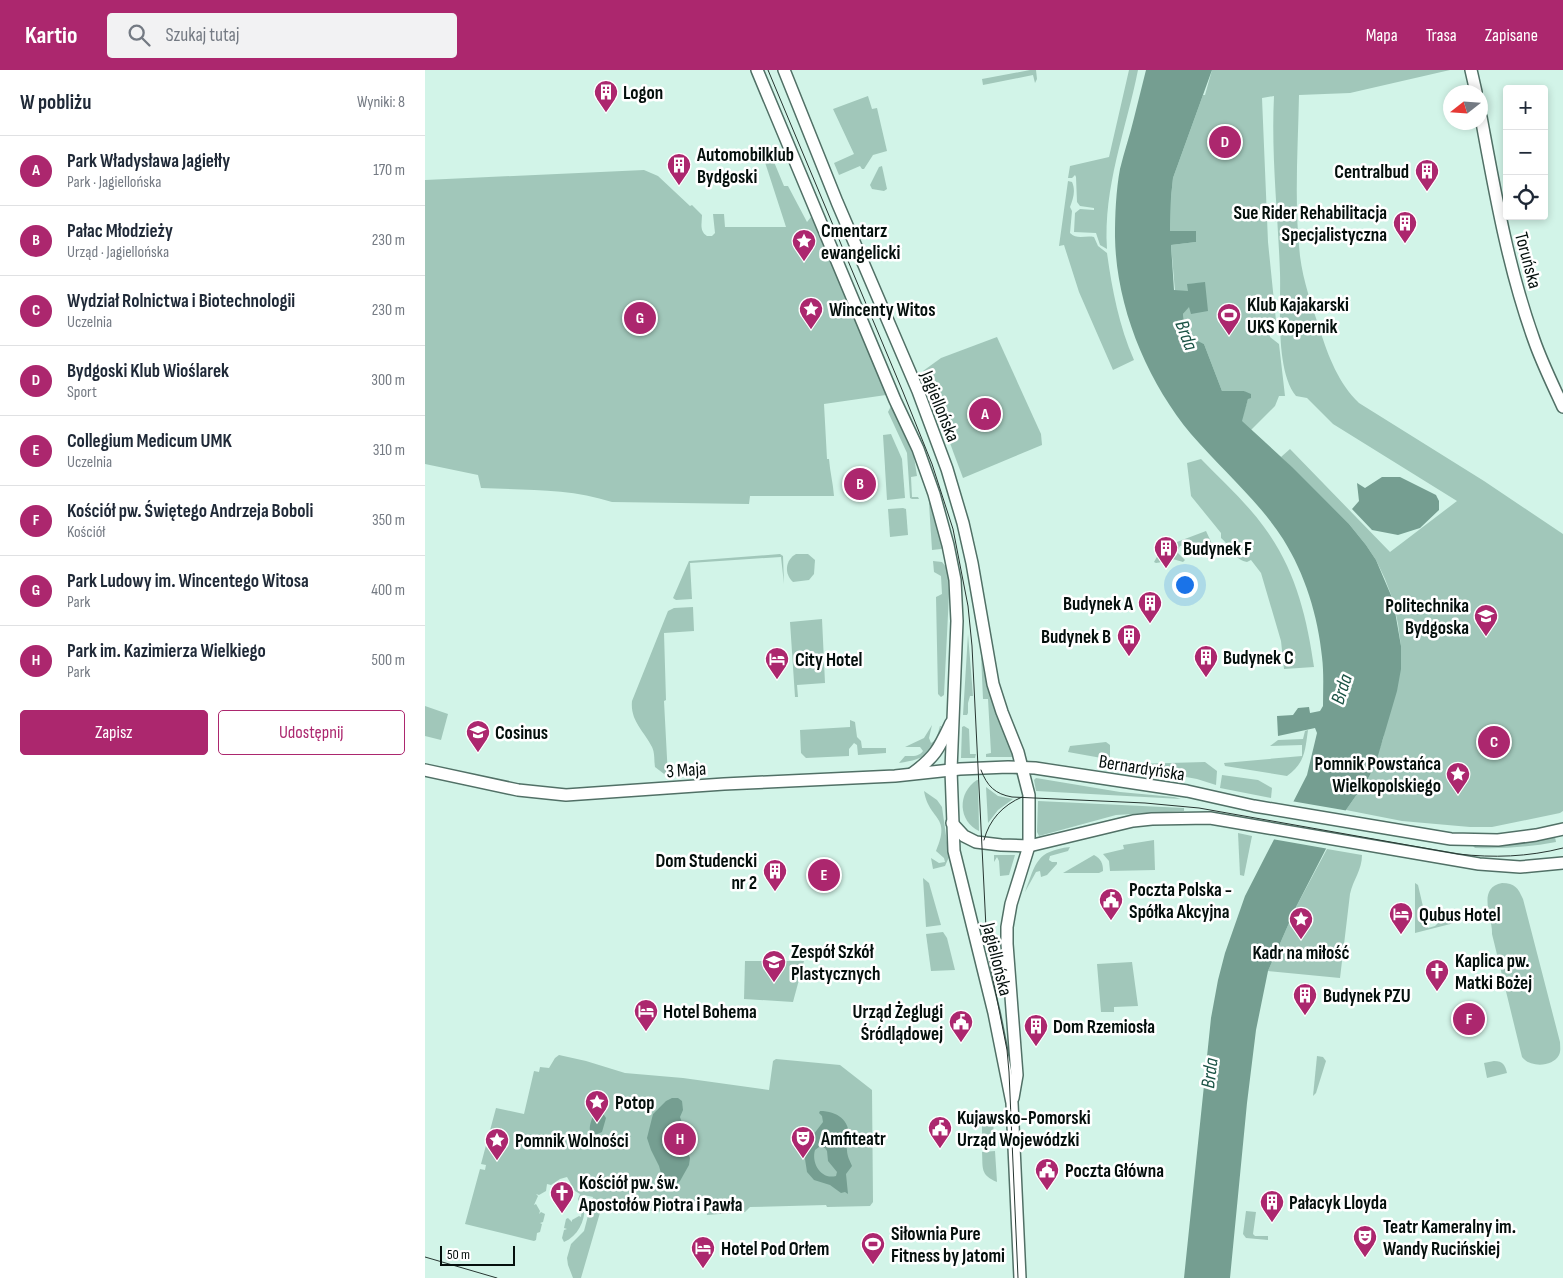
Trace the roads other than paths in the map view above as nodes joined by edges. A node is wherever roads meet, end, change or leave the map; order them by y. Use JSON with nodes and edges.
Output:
{"nodes":[{"id":1,"x":757,"y":70,"type":"edge"},
{"id":2,"x":784,"y":70,"type":"edge"},
{"id":3,"x":1471,"y":70,"type":"edge"},
{"id":4,"x":1474,"y":85,"type":"edge"},
{"id":5,"x":1483,"y":130,"type":"edge"},
{"id":6,"x":1563,"y":407,"type":"edge"},
{"id":7,"x":953,"y":718,"type":"junction"},
{"id":8,"x":1023,"y":768,"type":"junction"},
{"id":9,"x":425,"y":770,"type":"edge"},
{"id":10,"x":951,"y":770,"type":"junction"},
{"id":11,"x":911,"y":774,"type":"junction"},
{"id":12,"x":953,"y":823,"type":"junction"},
{"id":13,"x":1563,"y":829,"type":"edge"},
{"id":14,"x":1029,"y":846,"type":"junction"},
{"id":15,"x":1563,"y":863,"type":"edge"},
{"id":16,"x":1012,"y":1103,"type":"junction"},
{"id":17,"x":1020,"y":1278,"type":"edge"}],
"edges":[{"from":1,"to":7,"type":"main road","name":"Jagiellońska"},
{"from":2,"to":8,"type":"main road","name":"Jagiellońska"},
{"from":3,"to":4,"type":"main road"},
{"from":5,"to":6,"type":"main road","name":"Toruńska"},
{"from":7,"to":10,"type":"main road","name":"Jagiellońska"},
{"from":7,"to":11,"type":"main road"},
{"from":8,"to":10,"type":"main road","name":"Bernardyńska"},
{"from":8,"to":13,"type":"main road","name":"Bernardyńska"},
{"from":8,"to":14,"type":"main road","name":"Jagiellońska"},
{"from":9,"to":11,"type":"main road","name":"3 Maja"},
{"from":10,"to":11,"type":"main road","name":"3 Maja"},
{"from":10,"to":12,"type":"main road","name":"Jagiellońska"},
{"from":12,"to":14,"type":"main road"},
{"from":12,"to":16,"type":"main road","name":"Jagiellońska"},
{"from":14,"to":15,"type":"main road"},
{"from":14,"to":16,"type":"main road","name":"Jagiellońska"},
{"from":16,"to":17,"type":"main road","name":"Jagiellońska"}]}
